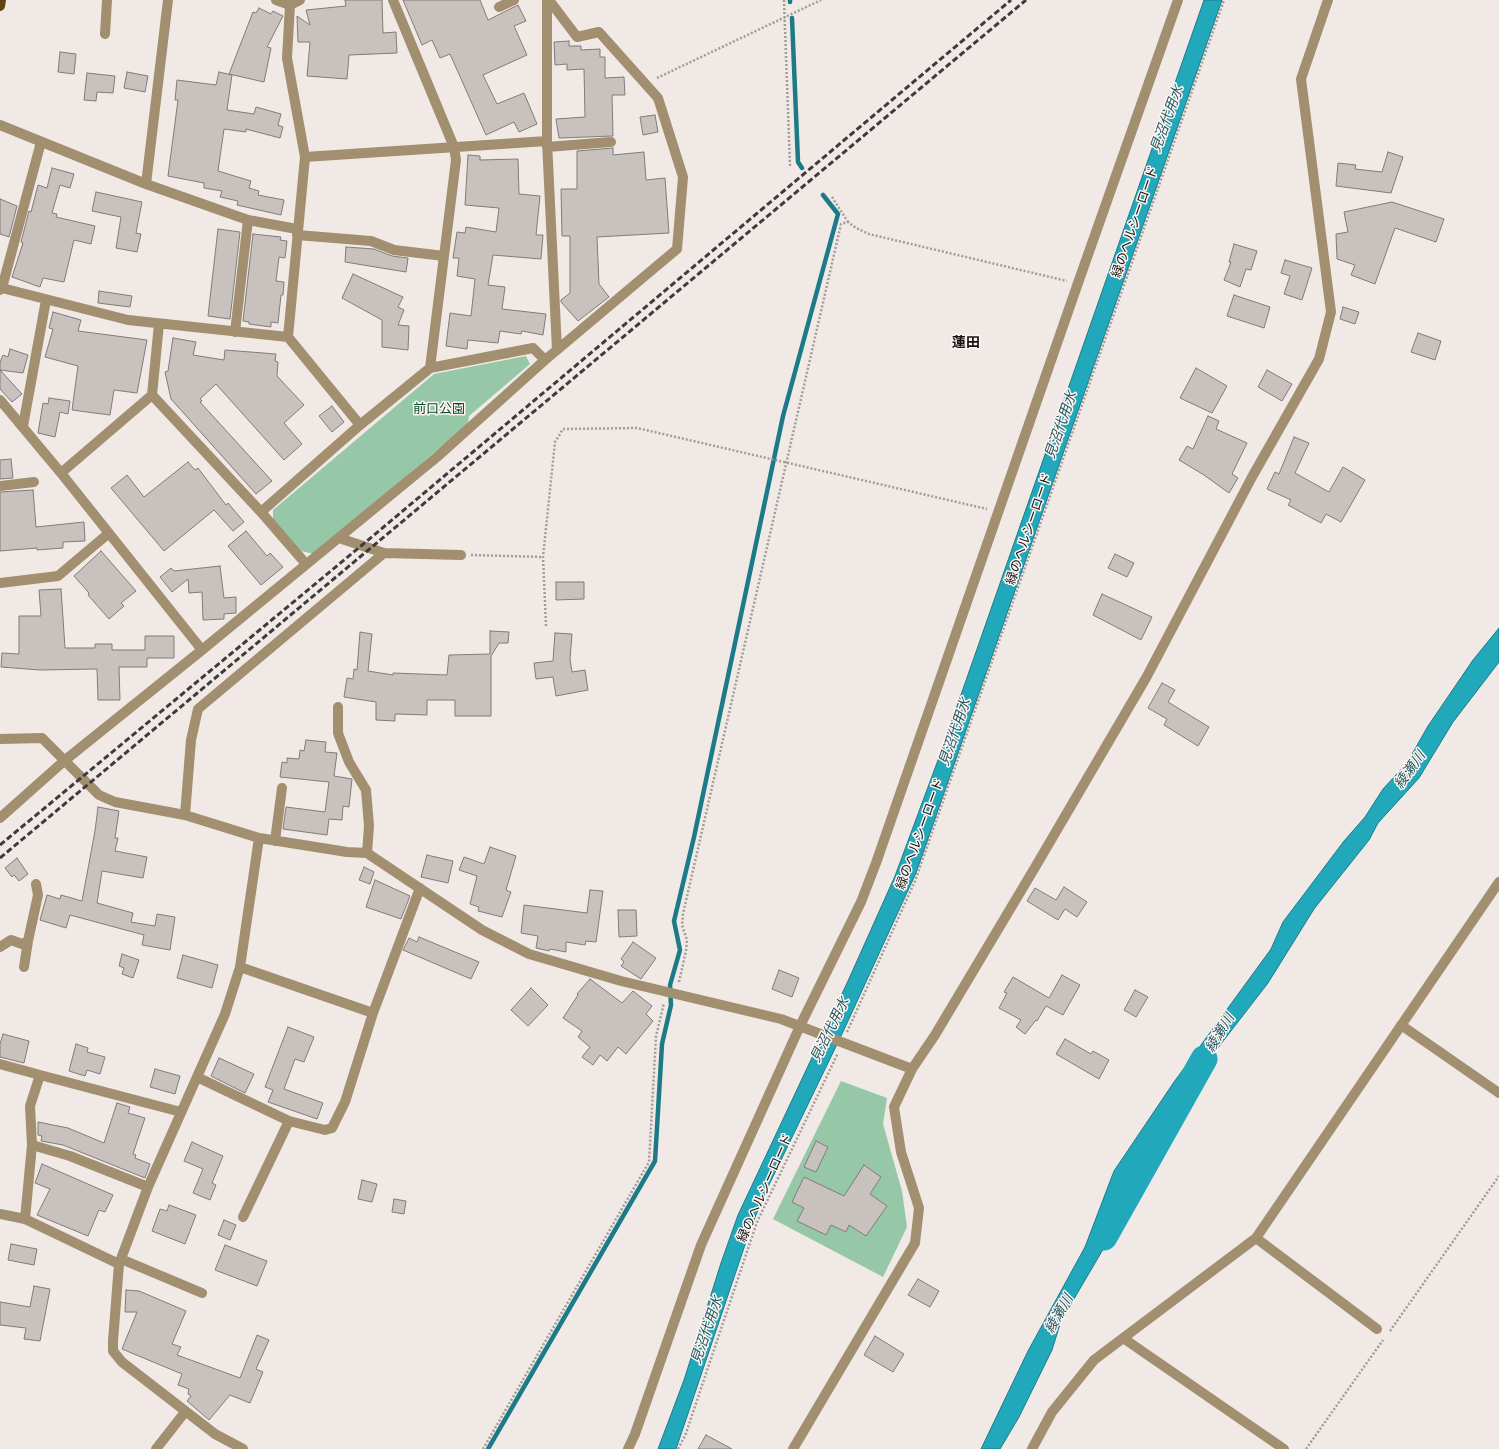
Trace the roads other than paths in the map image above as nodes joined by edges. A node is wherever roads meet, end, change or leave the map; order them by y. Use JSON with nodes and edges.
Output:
{"nodes":[{"id":1,"x":1,"y":0,"type":"edge"},
{"id":2,"x":108,"y":0,"type":"edge"},
{"id":3,"x":168,"y":0,"type":"edge"},
{"id":4,"x":276,"y":0,"type":"edge"},
{"id":5,"x":300,"y":0,"type":"edge"},
{"id":6,"x":393,"y":0,"type":"edge"},
{"id":7,"x":514,"y":0,"type":"edge"},
{"id":8,"x":548,"y":0,"type":"edge"},
{"id":9,"x":1178,"y":0,"type":"edge"},
{"id":10,"x":1328,"y":0,"type":"edge"},
{"id":11,"x":290,"y":5,"type":"junction"},
{"id":12,"x":0,"y":6,"type":"edge"},
{"id":13,"x":499,"y":7,"type":"dead end"},
{"id":14,"x":105,"y":34,"type":"dead end"},
{"id":15,"x":0,"y":125,"type":"edge"},
{"id":16,"x":41,"y":142,"type":"junction"},
{"id":17,"x":611,"y":142,"type":"dead end"},
{"id":18,"x":547,"y":144,"type":"junction"},
{"id":19,"x":454,"y":147,"type":"junction"},
{"id":20,"x":305,"y":157,"type":"junction"},
{"id":21,"x":146,"y":184,"type":"junction"},
{"id":22,"x":248,"y":220,"type":"junction"},
{"id":23,"x":297,"y":232,"type":"junction"},
{"id":24,"x":444,"y":256,"type":"junction"},
{"id":25,"x":1,"y":289,"type":"edge"},
{"id":26,"x":46,"y":300,"type":"junction"},
{"id":27,"x":160,"y":324,"type":"junction"},
{"id":28,"x":235,"y":332,"type":"junction"},
{"id":29,"x":288,"y":337,"type":"junction"},
{"id":30,"x":557,"y":350,"type":"junction"},
{"id":31,"x":545,"y":360,"type":"junction"},
{"id":32,"x":430,"y":368,"type":"junction"},
{"id":33,"x":152,"y":395,"type":"junction"},
{"id":34,"x":0,"y":400,"type":"edge"},
{"id":35,"x":23,"y":426,"type":"junction"},
{"id":36,"x":360,"y":426,"type":"junction"},
{"id":37,"x":61,"y":473,"type":"junction"},
{"id":38,"x":34,"y":482,"type":"dead end"},
{"id":39,"x":0,"y":486,"type":"edge"},
{"id":40,"x":261,"y":512,"type":"junction"},
{"id":41,"x":109,"y":533,"type":"junction"},
{"id":42,"x":339,"y":538,"type":"junction"},
{"id":43,"x":384,"y":553,"type":"junction"},
{"id":44,"x":462,"y":555,"type":"road end"},
{"id":45,"x":306,"y":564,"type":"junction"},
{"id":46,"x":0,"y":582,"type":"edge"},
{"id":47,"x":202,"y":650,"type":"junction"},
{"id":48,"x":338,"y":707,"type":"dead end"},
{"id":49,"x":0,"y":739,"type":"edge"},
{"id":50,"x":64,"y":761,"type":"junction"},
{"id":51,"x":282,"y":788,"type":"dead end"},
{"id":52,"x":185,"y":815,"type":"junction"},
{"id":53,"x":0,"y":818,"type":"edge"},
{"id":54,"x":259,"y":838,"type":"junction"},
{"id":55,"x":275,"y":841,"type":"junction"},
{"id":56,"x":367,"y":853,"type":"junction"},
{"id":57,"x":1499,"y":882,"type":"edge"},
{"id":58,"x":36,"y":884,"type":"dead end"},
{"id":59,"x":420,"y":888,"type":"junction"},
{"id":60,"x":28,"y":941,"type":"junction"},
{"id":61,"x":0,"y":947,"type":"edge"},
{"id":62,"x":24,"y":967,"type":"dead end"},
{"id":63,"x":240,"y":967,"type":"junction"},
{"id":64,"x":373,"y":1013,"type":"junction"},
{"id":65,"x":1401,"y":1025,"type":"junction"},
{"id":66,"x":800,"y":1026,"type":"junction"},
{"id":67,"x":0,"y":1064,"type":"edge"},
{"id":68,"x":912,"y":1069,"type":"junction"},
{"id":69,"x":40,"y":1075,"type":"junction"},
{"id":70,"x":197,"y":1077,"type":"junction"},
{"id":71,"x":1499,"y":1093,"type":"edge"},
{"id":72,"x":181,"y":1112,"type":"junction"},
{"id":73,"x":288,"y":1121,"type":"junction"},
{"id":74,"x":32,"y":1146,"type":"junction"},
{"id":75,"x":148,"y":1187,"type":"junction"},
{"id":76,"x":0,"y":1214,"type":"edge"},
{"id":77,"x":243,"y":1217,"type":"dead end"},
{"id":78,"x":25,"y":1219,"type":"junction"},
{"id":79,"x":1256,"y":1238,"type":"junction"},
{"id":80,"x":120,"y":1262,"type":"junction"},
{"id":81,"x":202,"y":1293,"type":"dead end"},
{"id":82,"x":1377,"y":1329,"type":"dead end"},
{"id":83,"x":1123,"y":1338,"type":"junction"},
{"id":84,"x":185,"y":1412,"type":"junction"},
{"id":85,"x":156,"y":1449,"type":"edge"},
{"id":86,"x":243,"y":1449,"type":"edge"},
{"id":87,"x":628,"y":1449,"type":"edge"},
{"id":88,"x":793,"y":1449,"type":"edge"},
{"id":89,"x":1032,"y":1449,"type":"edge"},
{"id":90,"x":1284,"y":1449,"type":"edge"}],
"edges":[{"from":1,"to":12,"type":"main road"},
{"from":2,"to":14,"type":"street"},
{"from":3,"to":21,"type":"street"},
{"from":4,"to":11,"type":"street"},
{"from":5,"to":11,"type":"street"},
{"from":6,"to":19,"type":"street"},
{"from":7,"to":13,"type":"street"},
{"from":8,"to":18,"type":"street"},
{"from":8,"to":30,"type":"street"},
{"from":9,"to":66,"type":"street"},
{"from":10,"to":68,"type":"street"},
{"from":11,"to":20,"type":"street"},
{"from":15,"to":16,"type":"street"},
{"from":16,"to":21,"type":"street"},
{"from":16,"to":25,"type":"street"},
{"from":17,"to":18,"type":"street"},
{"from":18,"to":19,"type":"street"},
{"from":18,"to":30,"type":"street"},
{"from":19,"to":20,"type":"street"},
{"from":19,"to":24,"type":"street"},
{"from":20,"to":23,"type":"street"},
{"from":21,"to":22,"type":"street"},
{"from":22,"to":23,"type":"street"},
{"from":22,"to":28,"type":"street"},
{"from":23,"to":24,"type":"street"},
{"from":23,"to":29,"type":"street"},
{"from":24,"to":32,"type":"street"},
{"from":25,"to":26,"type":"street"},
{"from":26,"to":27,"type":"street"},
{"from":26,"to":35,"type":"street"},
{"from":27,"to":28,"type":"street"},
{"from":27,"to":33,"type":"street"},
{"from":28,"to":29,"type":"street"},
{"from":29,"to":36,"type":"street"},
{"from":30,"to":31,"type":"street"},
{"from":31,"to":32,"type":"street"},
{"from":31,"to":42,"type":"street"},
{"from":32,"to":36,"type":"street"},
{"from":33,"to":37,"type":"street"},
{"from":33,"to":40,"type":"street"},
{"from":34,"to":35,"type":"street"},
{"from":35,"to":37,"type":"street"},
{"from":36,"to":40,"type":"street"},
{"from":37,"to":41,"type":"street"},
{"from":38,"to":39,"type":"street"},
{"from":40,"to":45,"type":"street"},
{"from":41,"to":46,"type":"street"},
{"from":41,"to":47,"type":"street"},
{"from":42,"to":43,"type":"street"},
{"from":42,"to":45,"type":"street"},
{"from":43,"to":44,"type":"street"},
{"from":43,"to":52,"type":"street"},
{"from":45,"to":47,"type":"street"},
{"from":47,"to":50,"type":"street"},
{"from":48,"to":56,"type":"street"},
{"from":49,"to":50,"type":"street"},
{"from":50,"to":52,"type":"street"},
{"from":50,"to":53,"type":"street"},
{"from":51,"to":55,"type":"street"},
{"from":52,"to":54,"type":"street"},
{"from":54,"to":55,"type":"street"},
{"from":54,"to":63,"type":"street"},
{"from":55,"to":56,"type":"street"},
{"from":56,"to":59,"type":"street"},
{"from":57,"to":65,"type":"street"},
{"from":58,"to":60,"type":"street"},
{"from":59,"to":64,"type":"street"},
{"from":59,"to":66,"type":"street"},
{"from":60,"to":61,"type":"street"},
{"from":60,"to":62,"type":"street"},
{"from":63,"to":64,"type":"street"},
{"from":63,"to":70,"type":"street"},
{"from":64,"to":73,"type":"street"},
{"from":65,"to":71,"type":"street"},
{"from":65,"to":79,"type":"street"},
{"from":66,"to":68,"type":"street"},
{"from":66,"to":87,"type":"street"},
{"from":67,"to":69,"type":"street"},
{"from":68,"to":88,"type":"street"},
{"from":69,"to":72,"type":"street"},
{"from":69,"to":74,"type":"street"},
{"from":70,"to":72,"type":"street"},
{"from":70,"to":73,"type":"street"},
{"from":72,"to":75,"type":"street"},
{"from":73,"to":77,"type":"street"},
{"from":74,"to":75,"type":"street"},
{"from":74,"to":78,"type":"street"},
{"from":75,"to":80,"type":"street"},
{"from":76,"to":78,"type":"street"},
{"from":78,"to":80,"type":"street"},
{"from":79,"to":82,"type":"street"},
{"from":79,"to":83,"type":"street"},
{"from":80,"to":81,"type":"street"},
{"from":80,"to":84,"type":"street"},
{"from":83,"to":89,"type":"street"},
{"from":83,"to":90,"type":"street"},
{"from":84,"to":85,"type":"street"},
{"from":84,"to":86,"type":"street"}]}
